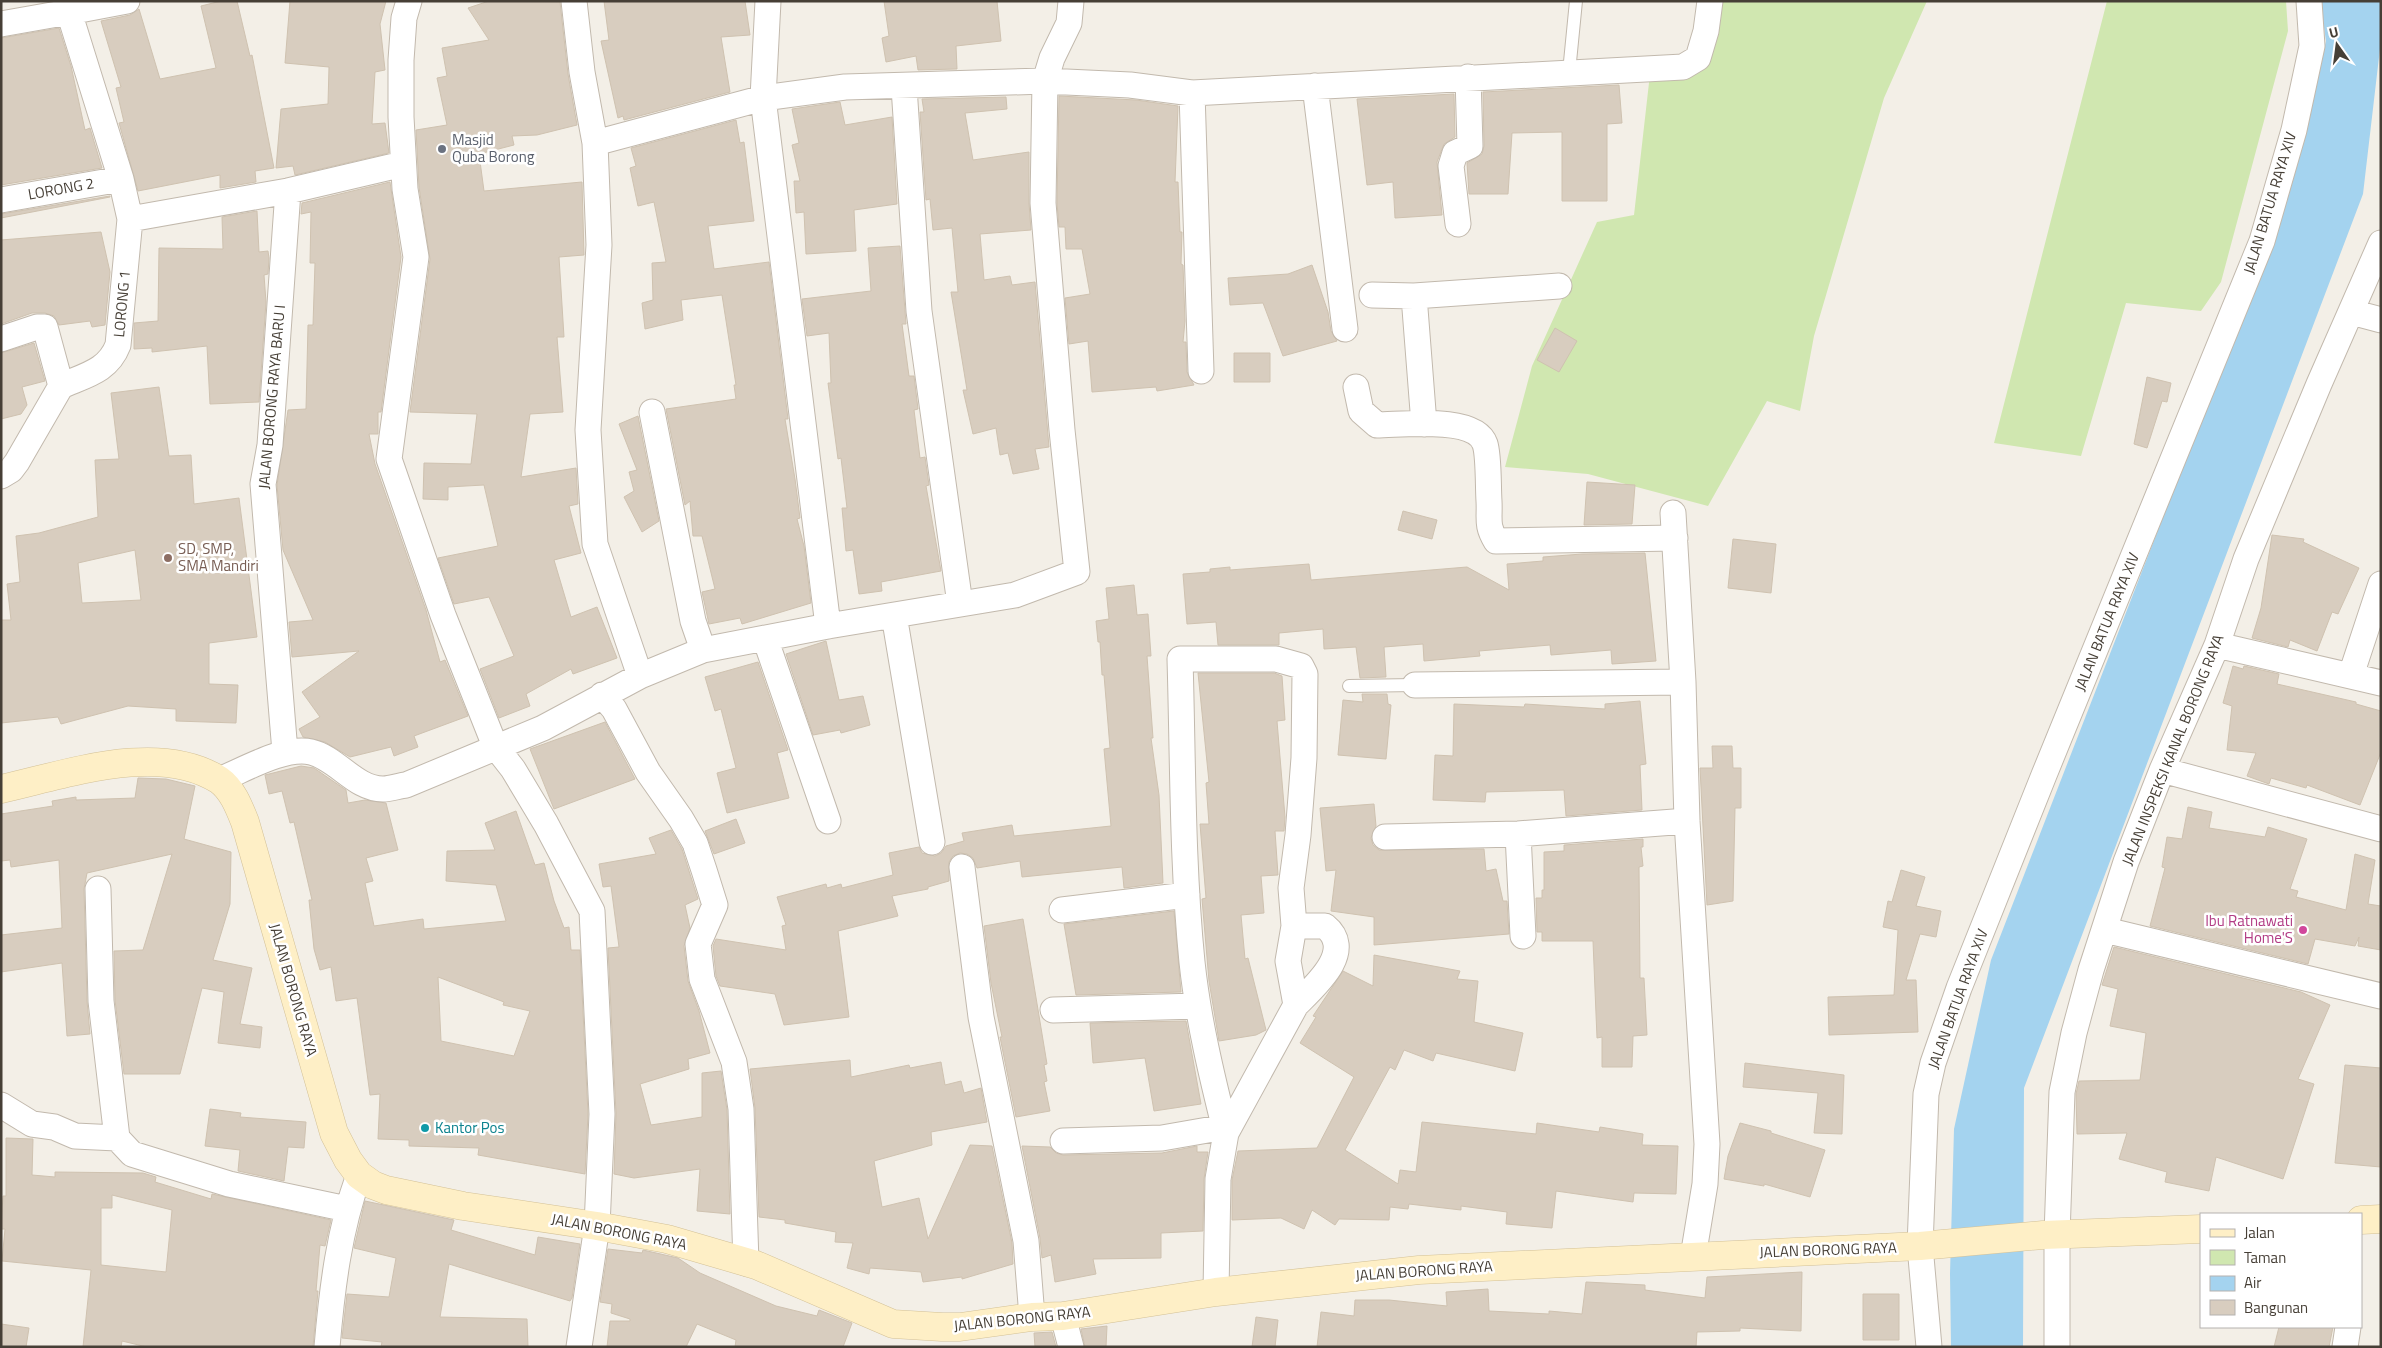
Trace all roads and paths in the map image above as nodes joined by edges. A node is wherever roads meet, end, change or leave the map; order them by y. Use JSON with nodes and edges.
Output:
{"nodes":[{"id":1,"x":127,"y":1,"type":"edge"},
{"id":2,"x":409,"y":1,"type":"edge"},
{"id":3,"x":574,"y":1,"type":"edge"},
{"id":4,"x":768,"y":1,"type":"edge"},
{"id":5,"x":1071,"y":1,"type":"edge"},
{"id":6,"x":1576,"y":1,"type":"edge"},
{"id":7,"x":1710,"y":1,"type":"edge"},
{"id":8,"x":2309,"y":1,"type":"edge"},
{"id":9,"x":68,"y":7,"type":"edge"},
{"id":10,"x":1,"y":24,"type":"edge"},
{"id":11,"x":1569,"y":72,"type":"junction"},
{"id":12,"x":1468,"y":77,"type":"junction"},
{"id":13,"x":1044,"y":81,"type":"junction"},
{"id":14,"x":1315,"y":86,"type":"junction"},
{"id":15,"x":904,"y":87,"type":"junction"},
{"id":16,"x":1192,"y":93,"type":"junction"},
{"id":17,"x":762,"y":98,"type":"junction"},
{"id":18,"x":595,"y":144,"type":"junction"},
{"id":19,"x":403,"y":164,"type":"junction"},
{"id":20,"x":121,"y":179,"type":"junction"},
{"id":21,"x":288,"y":190,"type":"junction"},
{"id":22,"x":1,"y":200,"type":"edge"},
{"id":23,"x":130,"y":219,"type":"junction"},
{"id":24,"x":1458,"y":224,"type":"dead end"},
{"id":25,"x":2381,"y":244,"type":"edge"},
{"id":26,"x":1559,"y":286,"type":"dead end"},
{"id":27,"x":1372,"y":295,"type":"dead end"},
{"id":28,"x":1414,"y":296,"type":"junction"},
{"id":29,"x":2351,"y":312,"type":"junction"},
{"id":30,"x":2381,"y":320,"type":"edge"},
{"id":31,"x":1345,"y":329,"type":"dead end"},
{"id":32,"x":1,"y":339,"type":"edge"},
{"id":33,"x":1201,"y":371,"type":"dead end"},
{"id":34,"x":61,"y":386,"type":"junction"},
{"id":35,"x":1356,"y":387,"type":"dead end"},
{"id":36,"x":652,"y":412,"type":"dead end"},
{"id":37,"x":1424,"y":424,"type":"junction"},
{"id":38,"x":1,"y":476,"type":"edge"},
{"id":39,"x":1673,"y":513,"type":"dead end"},
{"id":40,"x":1674,"y":538,"type":"junction"},
{"id":41,"x":2381,"y":584,"type":"edge"},
{"id":42,"x":960,"y":604,"type":"junction"},
{"id":43,"x":894,"y":615,"type":"junction"},
{"id":44,"x":828,"y":626,"type":"junction"},
{"id":45,"x":765,"y":638,"type":"junction"},
{"id":46,"x":2217,"y":645,"type":"junction"},
{"id":47,"x":702,"y":650,"type":"junction"},
{"id":48,"x":2351,"y":675,"type":"junction"},
{"id":49,"x":640,"y":676,"type":"junction"},
{"id":50,"x":1683,"y":682,"type":"junction"},
{"id":51,"x":2381,"y":683,"type":"edge"},
{"id":52,"x":1415,"y":685,"type":"joint"},
{"id":53,"x":1349,"y":686,"type":"dead end"},
{"id":54,"x":602,"y":695,"type":"junction"},
{"id":55,"x":495,"y":746,"type":"junction"},
{"id":56,"x":285,"y":752,"type":"junction"},
{"id":57,"x":2162,"y":770,"type":"junction"},
{"id":58,"x":219,"y":780,"type":"junction"},
{"id":59,"x":1,"y":790,"type":"edge"},
{"id":60,"x":828,"y":821,"type":"dead end"},
{"id":61,"x":1687,"y":822,"type":"junction"},
{"id":62,"x":2381,"y":828,"type":"edge"},
{"id":63,"x":1518,"y":834,"type":"junction"},
{"id":64,"x":1384,"y":837,"type":"dead end"},
{"id":65,"x":932,"y":842,"type":"dead end"},
{"id":66,"x":962,"y":867,"type":"dead end"},
{"id":67,"x":98,"y":889,"type":"dead end"},
{"id":68,"x":1188,"y":895,"type":"junction"},
{"id":69,"x":1062,"y":910,"type":"dead end"},
{"id":70,"x":1294,"y":926,"type":"junction"},
{"id":71,"x":2105,"y":930,"type":"junction"},
{"id":72,"x":1523,"y":936,"type":"dead end"},
{"id":73,"x":2381,"y":996,"type":"edge"},
{"id":74,"x":1296,"y":1005,"type":"junction"},
{"id":75,"x":1198,"y":1006,"type":"junction"},
{"id":76,"x":1054,"y":1010,"type":"dead end"},
{"id":77,"x":1,"y":1105,"type":"edge"},
{"id":78,"x":1226,"y":1130,"type":"junction"},
{"id":79,"x":117,"y":1138,"type":"junction"},
{"id":80,"x":1063,"y":1141,"type":"dead end"},
{"id":81,"x":359,"y":1175,"type":"junction"},
{"id":82,"x":347,"y":1209,"type":"junction"},
{"id":83,"x":597,"y":1226,"type":"junction"},
{"id":84,"x":2200,"y":1229,"type":"edge"},
{"id":85,"x":2050,"y":1235,"type":"junction"},
{"id":86,"x":1931,"y":1245,"type":"junction"},
{"id":87,"x":1693,"y":1257,"type":"junction"},
{"id":88,"x":746,"y":1262,"type":"junction"},
{"id":89,"x":1216,"y":1292,"type":"junction"},
{"id":90,"x":1063,"y":1316,"type":"junction"},
{"id":91,"x":1032,"y":1317,"type":"junction"},
{"id":92,"x":2348,"y":1328,"type":"edge"},
{"id":93,"x":327,"y":1347,"type":"edge"},
{"id":94,"x":579,"y":1347,"type":"edge"},
{"id":95,"x":1071,"y":1347,"type":"edge"},
{"id":96,"x":1928,"y":1347,"type":"edge"},
{"id":97,"x":2057,"y":1347,"type":"edge"},
{"id":98,"x":2345,"y":1347,"type":"edge"}],
"edges":[{"from":1,"to":9,"type":"street"},
{"from":2,"to":19,"type":"street"},
{"from":3,"to":18,"type":"street"},
{"from":4,"to":17,"type":"street"},
{"from":5,"to":13,"type":"street"},
{"from":6,"to":11,"type":"lane"},
{"from":7,"to":11,"type":"street"},
{"from":8,"to":86,"type":"street","name":"JALAN BATUA RAYA XIV"},
{"from":9,"to":10,"type":"street"},
{"from":9,"to":20,"type":"street"},
{"from":11,"to":12,"type":"street"},
{"from":12,"to":14,"type":"street"},
{"from":12,"to":24,"type":"street"},
{"from":13,"to":15,"type":"street"},
{"from":13,"to":16,"type":"street"},
{"from":13,"to":42,"type":"street"},
{"from":14,"to":16,"type":"street"},
{"from":14,"to":31,"type":"street"},
{"from":15,"to":17,"type":"street"},
{"from":15,"to":42,"type":"street"},
{"from":16,"to":33,"type":"street"},
{"from":17,"to":18,"type":"street"},
{"from":17,"to":44,"type":"street"},
{"from":18,"to":49,"type":"street"},
{"from":19,"to":21,"type":"street"},
{"from":19,"to":55,"type":"street"},
{"from":20,"to":22,"type":"street","name":"LORONG 2"},
{"from":20,"to":23,"type":"street"},
{"from":21,"to":23,"type":"street"},
{"from":21,"to":56,"type":"street","name":"JALAN BORONG RAYA BARU I"},
{"from":23,"to":34,"type":"street","name":"LORONG 1"},
{"from":25,"to":29,"type":"street","name":"JALAN INSPEKSI KANAL BORONG RAYA"},
{"from":26,"to":28,"type":"street"},
{"from":27,"to":28,"type":"street"},
{"from":28,"to":37,"type":"street"},
{"from":29,"to":30,"type":"street"},
{"from":29,"to":46,"type":"street","name":"JALAN INSPEKSI KANAL BORONG RAYA"},
{"from":32,"to":34,"type":"street"},
{"from":34,"to":38,"type":"street"},
{"from":35,"to":37,"type":"street"},
{"from":36,"to":47,"type":"street"},
{"from":37,"to":40,"type":"street"},
{"from":39,"to":40,"type":"street"},
{"from":40,"to":50,"type":"street"},
{"from":41,"to":48,"type":"street"},
{"from":42,"to":43,"type":"street"},
{"from":43,"to":44,"type":"street"},
{"from":43,"to":65,"type":"street"},
{"from":44,"to":45,"type":"street"},
{"from":45,"to":47,"type":"street"},
{"from":45,"to":60,"type":"street"},
{"from":46,"to":48,"type":"street"},
{"from":46,"to":57,"type":"street","name":"JALAN INSPEKSI KANAL BORONG RAYA"},
{"from":47,"to":49,"type":"street"},
{"from":48,"to":51,"type":"street"},
{"from":49,"to":54,"type":"street"},
{"from":50,"to":52,"type":"street"},
{"from":50,"to":61,"type":"street"},
{"from":52,"to":53,"type":"lane"},
{"from":54,"to":55,"type":"street"},
{"from":54,"to":88,"type":"street"},
{"from":55,"to":56,"type":"street"},
{"from":55,"to":83,"type":"street"},
{"from":56,"to":58,"type":"street"},
{"from":57,"to":62,"type":"street"},
{"from":57,"to":71,"type":"street","name":"JALAN INSPEKSI KANAL BORONG RAYA"},
{"from":58,"to":59,"type":"main road","name":"JALAN BORONG RAYA"},
{"from":58,"to":81,"type":"main road","name":"JALAN BORONG RAYA"},
{"from":61,"to":63,"type":"street"},
{"from":61,"to":87,"type":"street"},
{"from":63,"to":64,"type":"street"},
{"from":63,"to":72,"type":"street"},
{"from":66,"to":91,"type":"street"},
{"from":67,"to":79,"type":"street"},
{"from":68,"to":69,"type":"street"},
{"from":68,"to":70,"type":"street"},
{"from":68,"to":75,"type":"street"},
{"from":70,"to":74,"type":"street"},
{"from":70,"to":74,"type":"street"},
{"from":71,"to":73,"type":"street"},
{"from":71,"to":85,"type":"street","name":"JALAN INSPEKSI KANAL BORONG RAYA"},
{"from":74,"to":78,"type":"street"},
{"from":75,"to":76,"type":"street"},
{"from":75,"to":78,"type":"street"},
{"from":77,"to":79,"type":"street"},
{"from":78,"to":80,"type":"street"},
{"from":78,"to":89,"type":"street"},
{"from":79,"to":82,"type":"street"},
{"from":81,"to":82,"type":"street"},
{"from":81,"to":83,"type":"main road","name":"JALAN BORONG RAYA"},
{"from":82,"to":93,"type":"street"},
{"from":83,"to":88,"type":"main road","name":"JALAN BORONG RAYA"},
{"from":83,"to":94,"type":"street"},
{"from":84,"to":85,"type":"main road","name":"JALAN BORONG RAYA"},
{"from":85,"to":86,"type":"main road","name":"JALAN BORONG RAYA"},
{"from":85,"to":97,"type":"street","name":"JALAN INSPEKSI KANAL BORONG RAYA"},
{"from":86,"to":87,"type":"main road","name":"JALAN BORONG RAYA"},
{"from":86,"to":96,"type":"street","name":"JALAN BATUA RAYA XIV"},
{"from":87,"to":89,"type":"main road","name":"JALAN BORONG RAYA"},
{"from":88,"to":91,"type":"main road","name":"JALAN BORONG RAYA"},
{"from":89,"to":90,"type":"main road","name":"JALAN BORONG RAYA"},
{"from":90,"to":91,"type":"main road","name":"JALAN BORONG RAYA"},
{"from":90,"to":95,"type":"street"},
{"from":92,"to":98,"type":"street"}]}
